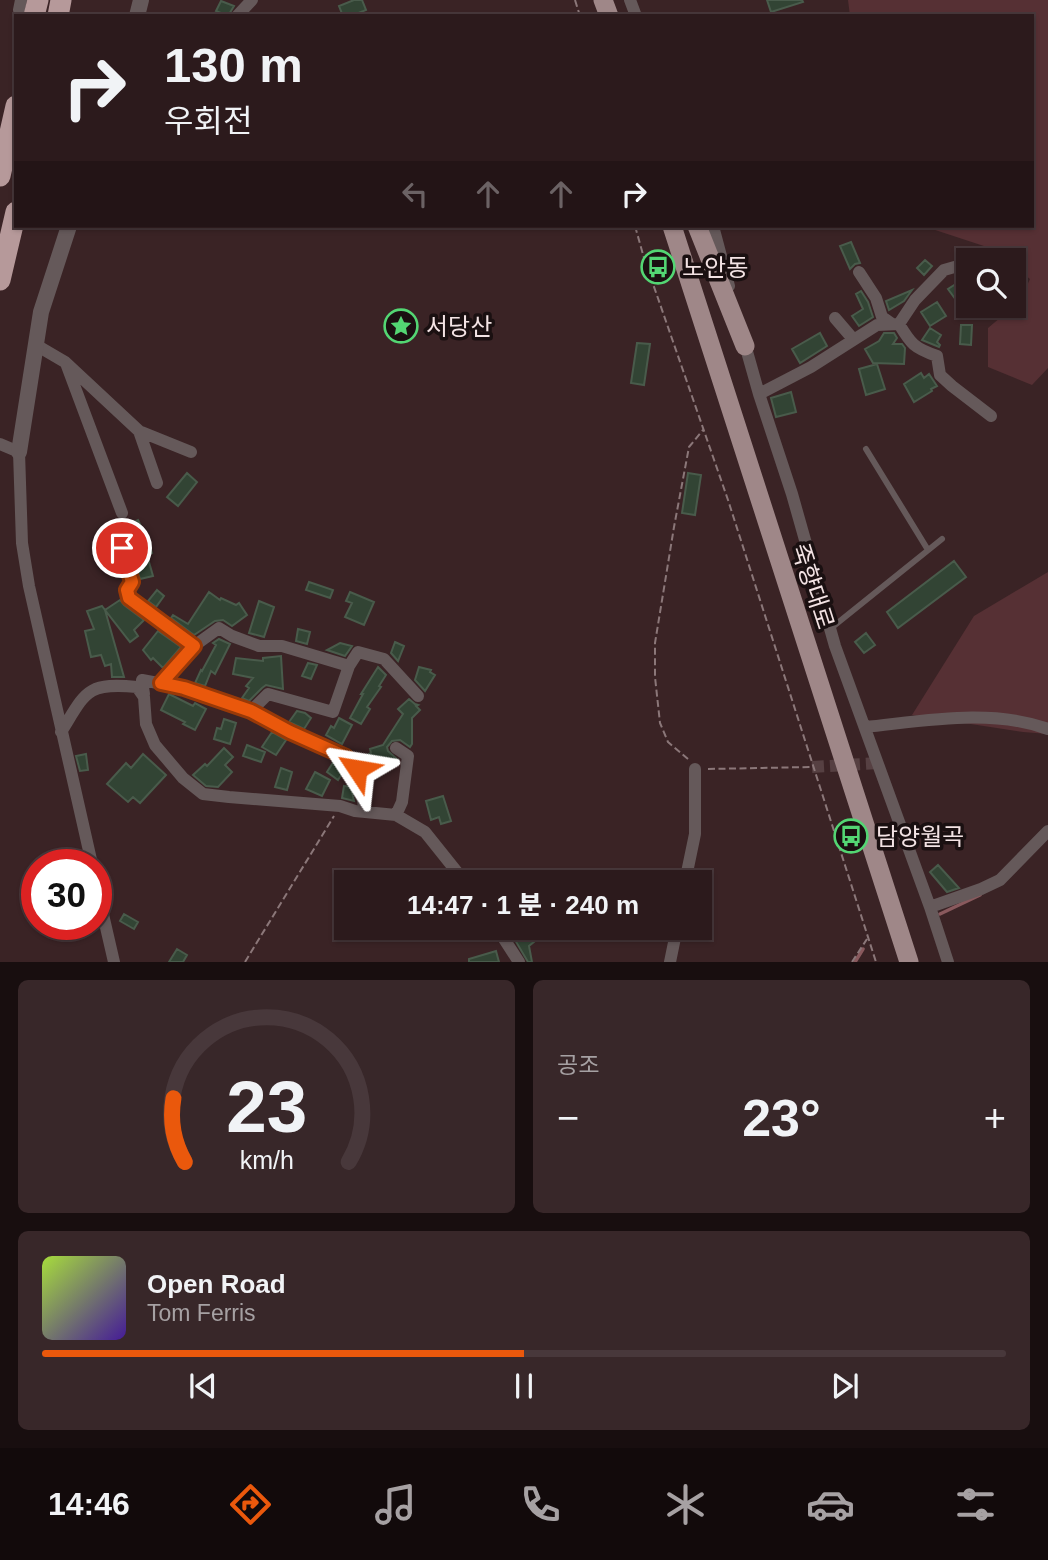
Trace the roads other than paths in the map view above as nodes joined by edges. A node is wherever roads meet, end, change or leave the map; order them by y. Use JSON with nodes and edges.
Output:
{"nodes":[{"id":1,"x":252,"y":0,"type":"edge"},
{"id":2,"x":239,"y":14,"type":"edge"},
{"id":3,"x":14,"y":115,"type":"edge"},
{"id":4,"x":0,"y":176,"type":"edge"},
{"id":5,"x":14,"y":220,"type":"edge"},
{"id":6,"x":68,"y":228,"type":"edge"},
{"id":7,"x":673,"y":228,"type":"edge"},
{"id":8,"x":698,"y":228,"type":"edge"},
{"id":9,"x":714,"y":228,"type":"edge"},
{"id":10,"x":956,"y":267,"type":"edge"},
{"id":11,"x":859,"y":272,"type":"dead end"},
{"id":12,"x":0,"y":280,"type":"edge"},
{"id":13,"x":835,"y":318,"type":"dead end"},
{"id":14,"x":896,"y":324,"type":"junction"},
{"id":15,"x":853,"y":339,"type":"junction"},
{"id":16,"x":36,"y":345,"type":"junction"},
{"id":17,"x":745,"y":346,"type":"junction"},
{"id":18,"x":65,"y":362,"type":"junction"},
{"id":19,"x":759,"y":394,"type":"junction"},
{"id":20,"x":991,"y":416,"type":"dead end"},
{"id":21,"x":139,"y":430,"type":"junction"},
{"id":22,"x":0,"y":444,"type":"edge"},
{"id":23,"x":866,"y":449,"type":"dead end"},
{"id":24,"x":19,"y":452,"type":"junction"},
{"id":25,"x":191,"y":452,"type":"dead end"},
{"id":26,"x":157,"y":484,"type":"dead end"},
{"id":27,"x":122,"y":513,"type":"dead end"},
{"id":28,"x":942,"y":539,"type":"dead end"},
{"id":29,"x":122,"y":548,"type":"dead end"},
{"id":30,"x":928,"y":550,"type":"junction"},
{"id":31,"x":830,"y":629,"type":"junction"},
{"id":32,"x":194,"y":646,"type":"junction"},
{"id":33,"x":349,"y":666,"type":"junction"},
{"id":34,"x":161,"y":683,"type":"junction"},
{"id":35,"x":418,"y":696,"type":"dead end"},
{"id":36,"x":144,"y":697,"type":"junction"},
{"id":37,"x":251,"y":711,"type":"junction"},
{"id":38,"x":865,"y":727,"type":"junction"},
{"id":39,"x":1048,"y":729,"type":"edge"},
{"id":40,"x":61,"y":732,"type":"junction"},
{"id":41,"x":396,"y":748,"type":"dead end"},
{"id":42,"x":695,"y":769,"type":"road end"},
{"id":43,"x":365,"y":812,"type":"junction"},
{"id":44,"x":396,"y":815,"type":"junction"},
{"id":45,"x":1048,"y":831,"type":"edge"},
{"id":46,"x":88,"y":849,"type":"edge"},
{"id":47,"x":455,"y":870,"type":"edge"},
{"id":48,"x":688,"y":870,"type":"edge"},
{"id":49,"x":930,"y":907,"type":"junction"},
{"id":50,"x":109,"y":940,"type":"edge"},
{"id":51,"x":506,"y":940,"type":"edge"},
{"id":52,"x":674,"y":940,"type":"edge"},
{"id":53,"x":114,"y":961,"type":"edge"},
{"id":54,"x":519,"y":961,"type":"edge"},
{"id":55,"x":670,"y":961,"type":"edge"},
{"id":56,"x":909,"y":961,"type":"edge"},
{"id":57,"x":948,"y":961,"type":"edge"}],
"edges":[{"from":1,"to":2,"type":"street"},
{"from":3,"to":4,"type":"highway"},
{"from":5,"to":12,"type":"highway"},
{"from":6,"to":16,"type":"street"},
{"from":7,"to":56,"type":"main road","name":"죽향대로"},
{"from":8,"to":17,"type":"main road"},
{"from":9,"to":17,"type":"street"},
{"from":10,"to":14,"type":"street"},
{"from":11,"to":14,"type":"street"},
{"from":13,"to":15,"type":"street"},
{"from":14,"to":15,"type":"street"},
{"from":14,"to":20,"type":"street"},
{"from":15,"to":19,"type":"street"},
{"from":16,"to":18,"type":"street"},
{"from":16,"to":24,"type":"street"},
{"from":17,"to":19,"type":"street"},
{"from":18,"to":21,"type":"street"},
{"from":18,"to":27,"type":"street"},
{"from":19,"to":31,"type":"street"},
{"from":21,"to":25,"type":"street"},
{"from":21,"to":26,"type":"street"},
{"from":22,"to":24,"type":"street"},
{"from":23,"to":30,"type":"lane"},
{"from":24,"to":40,"type":"street"},
{"from":28,"to":30,"type":"lane"},
{"from":29,"to":32,"type":"street"},
{"from":30,"to":31,"type":"lane"},
{"from":31,"to":38,"type":"street"},
{"from":32,"to":33,"type":"street"},
{"from":32,"to":34,"type":"street"},
{"from":33,"to":35,"type":"street"},
{"from":33,"to":37,"type":"street"},
{"from":34,"to":36,"type":"street"},
{"from":34,"to":37,"type":"street"},
{"from":36,"to":40,"type":"street"},
{"from":36,"to":43,"type":"street"},
{"from":37,"to":43,"type":"street"},
{"from":38,"to":39,"type":"street"},
{"from":38,"to":49,"type":"street"},
{"from":40,"to":46,"type":"street"},
{"from":41,"to":44,"type":"street"},
{"from":42,"to":48,"type":"street"},
{"from":43,"to":44,"type":"street"},
{"from":44,"to":47,"type":"street"},
{"from":45,"to":49,"type":"street"},
{"from":49,"to":57,"type":"street"},
{"from":50,"to":53,"type":"street"},
{"from":51,"to":54,"type":"street"},
{"from":52,"to":55,"type":"street"}]}
